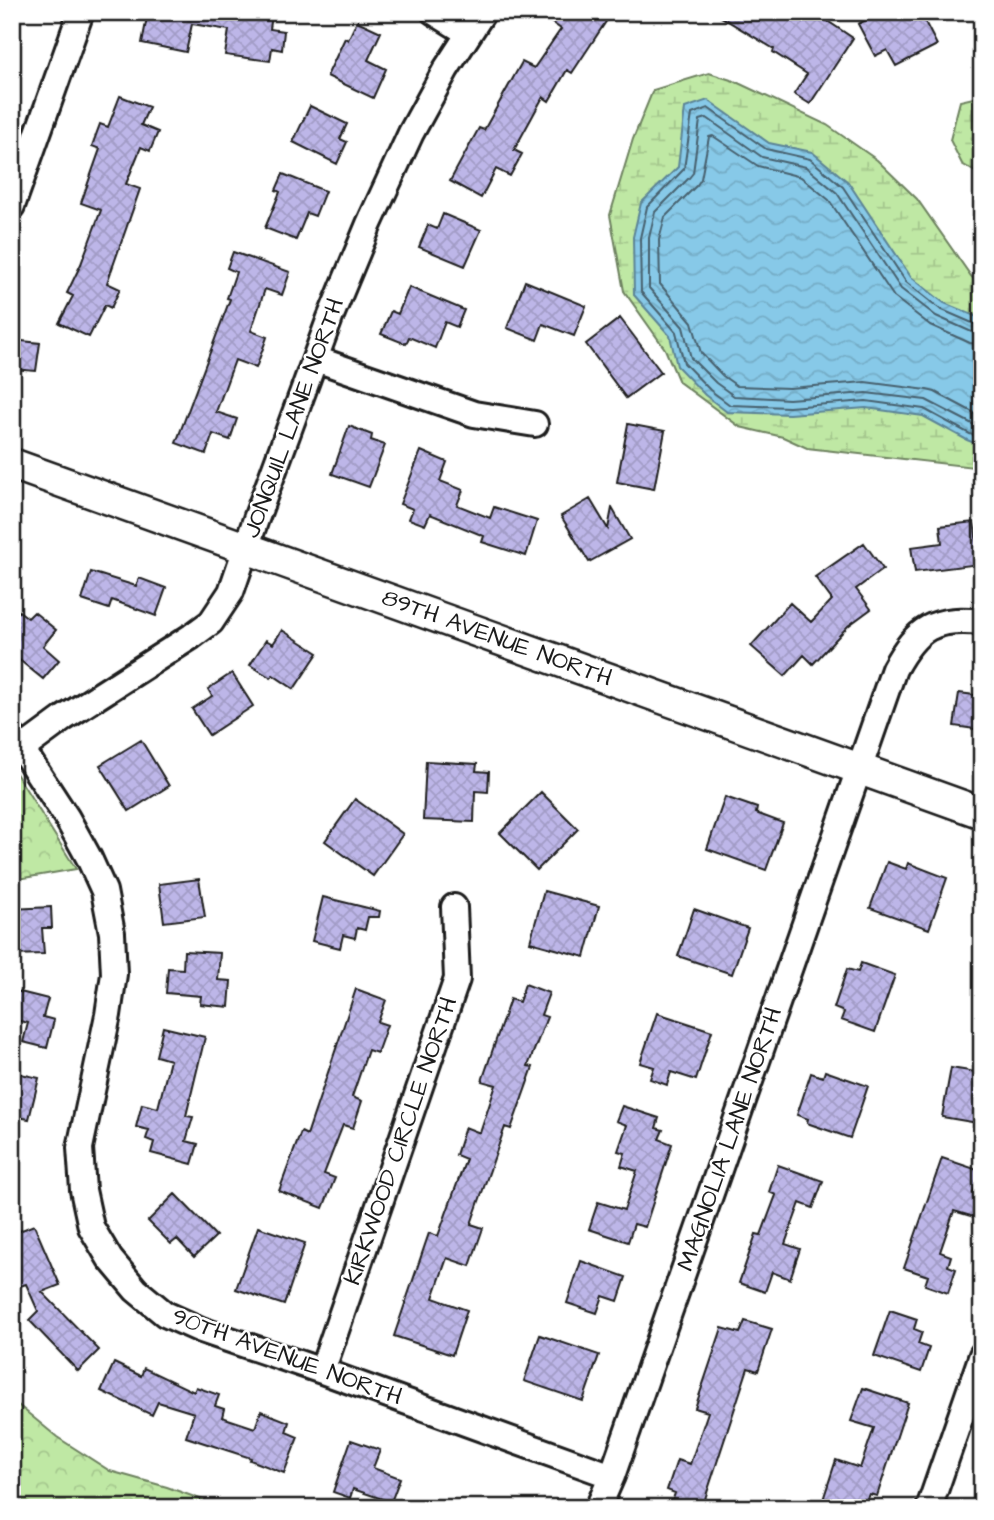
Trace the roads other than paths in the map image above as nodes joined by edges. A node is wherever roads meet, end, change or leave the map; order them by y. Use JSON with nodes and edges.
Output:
{"nodes":[{"id":1,"x":81,"y":12,"type":"edge"},
{"id":2,"x":434,"y":12,"type":"edge"},
{"id":3,"x":483,"y":12,"type":"edge"},
{"id":4,"x":468,"y":33,"type":"junction"},
{"id":5,"x":12,"y":206,"type":"edge"},
{"id":6,"x":316,"y":359,"type":"junction"},
{"id":7,"x":535,"y":424,"type":"dead end"},
{"id":8,"x":12,"y":464,"type":"edge"},
{"id":9,"x":246,"y":548,"type":"junction"},
{"id":10,"x":982,"y":622,"type":"edge"},
{"id":11,"x":17,"y":742,"type":"edge"},
{"id":12,"x":860,"y":769,"type":"junction"},
{"id":13,"x":982,"y":813,"type":"edge"},
{"id":14,"x":454,"y":907,"type":"dead end"},
{"id":15,"x":982,"y":1356,"type":"edge"},
{"id":16,"x":322,"y":1371,"type":"junction"},
{"id":17,"x":612,"y":1476,"type":"junction"},
{"id":18,"x":598,"y":1508,"type":"edge"},
{"id":19,"x":929,"y":1508,"type":"edge"}],
"edges":[{"from":1,"to":5,"type":"street"},
{"from":2,"to":4,"type":"street"},
{"from":3,"to":4,"type":"street","name":"JONQUIL LANE NORTH"},
{"from":4,"to":6,"type":"street","name":"JONQUIL LANE NORTH"},
{"from":6,"to":7,"type":"street"},
{"from":6,"to":9,"type":"street","name":"JONQUIL LANE NORTH"},
{"from":8,"to":9,"type":"street","name":"89TH AVENUE NORTH"},
{"from":9,"to":11,"type":"street","name":"JONQUIL LANE NORTH"},
{"from":9,"to":12,"type":"street","name":"89TH AVENUE NORTH"},
{"from":10,"to":12,"type":"street","name":"MAGNOLIA LANE NORTH"},
{"from":11,"to":16,"type":"street","name":"90TH AVENUE NORTH"},
{"from":12,"to":13,"type":"street","name":"89TH AVENUE NORTH"},
{"from":12,"to":17,"type":"street","name":"MAGNOLIA LANE NORTH"},
{"from":14,"to":16,"type":"street","name":"KIRKWOOD CIRCLE NORTH"},
{"from":15,"to":19,"type":"street"},
{"from":16,"to":17,"type":"street","name":"90TH AVENUE NORTH"},
{"from":17,"to":18,"type":"street","name":"MAGNOLIA LANE NORTH"}]}
